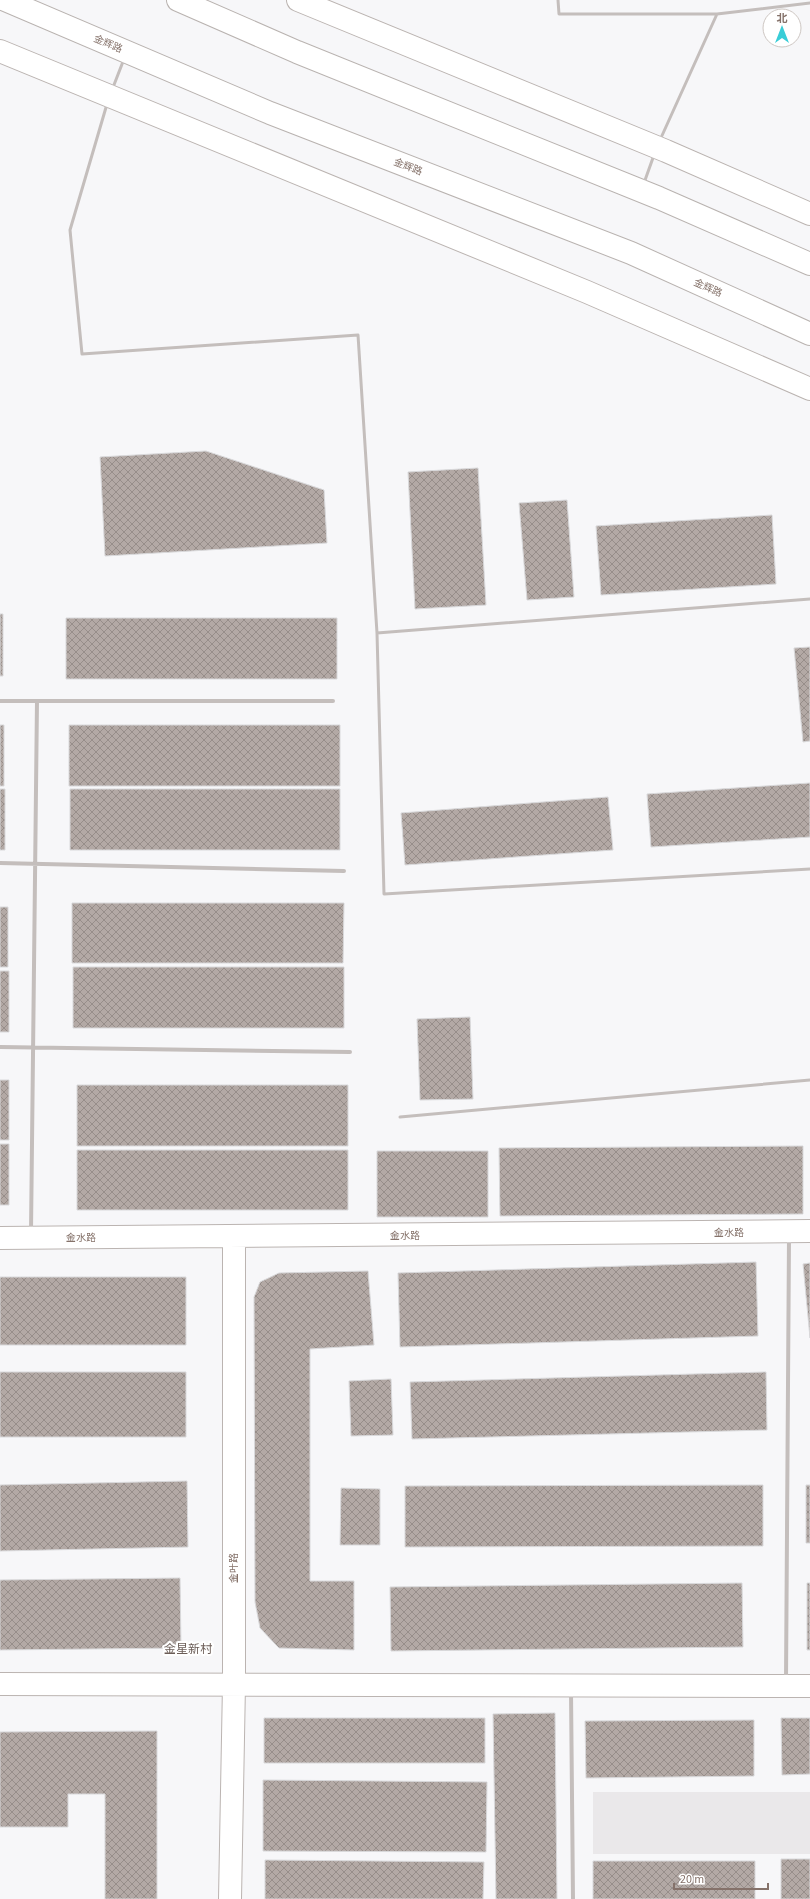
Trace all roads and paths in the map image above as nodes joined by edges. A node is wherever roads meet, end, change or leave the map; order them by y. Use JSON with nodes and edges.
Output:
{"nodes":[{"id":1,"x":5,"y":0,"type":"edge"},
{"id":2,"x":178,"y":0,"type":"edge"},
{"id":3,"x":298,"y":0,"type":"edge"},
{"id":4,"x":558,"y":0,"type":"edge"},
{"id":5,"x":810,"y":3,"type":"edge"},
{"id":6,"x":717,"y":14,"type":"junction"},
{"id":7,"x":0,"y":52,"type":"edge"},
{"id":8,"x":126,"y":52,"type":"junction"},
{"id":9,"x":109,"y":96,"type":"junction"},
{"id":10,"x":657,"y":148,"type":"junction"},
{"id":11,"x":641,"y":191,"type":"junction"},
{"id":12,"x":810,"y":214,"type":"edge"},
{"id":13,"x":810,"y":264,"type":"edge"},
{"id":14,"x":810,"y":334,"type":"edge"},
{"id":15,"x":810,"y":389,"type":"edge"},
{"id":16,"x":810,"y":600,"type":"edge"},
{"id":17,"x":377,"y":633,"type":"junction"},
{"id":18,"x":0,"y":700,"type":"edge"},
{"id":19,"x":37,"y":701,"type":"junction"},
{"id":20,"x":333,"y":701,"type":"dead end"},
{"id":21,"x":0,"y":864,"type":"edge"},
{"id":22,"x":35,"y":864,"type":"junction"},
{"id":23,"x":810,"y":869,"type":"edge"},
{"id":24,"x":344,"y":871,"type":"dead end"},
{"id":25,"x":0,"y":1047,"type":"edge"},
{"id":26,"x":32,"y":1047,"type":"junction"},
{"id":27,"x":350,"y":1052,"type":"dead end"},
{"id":28,"x":810,"y":1080,"type":"edge"},
{"id":29,"x":400,"y":1118,"type":"dead end"},
{"id":30,"x":799,"y":1232,"type":"edge"},
{"id":31,"x":234,"y":1237,"type":"junction"},
{"id":32,"x":0,"y":1238,"type":"edge"},
{"id":33,"x":31,"y":1238,"type":"junction"},
{"id":34,"x":0,"y":1684,"type":"edge"},
{"id":35,"x":234,"y":1684,"type":"junction"},
{"id":36,"x":571,"y":1686,"type":"junction"},
{"id":37,"x":786,"y":1686,"type":"junction"},
{"id":38,"x":810,"y":1686,"type":"edge"},
{"id":39,"x":230,"y":1899,"type":"edge"},
{"id":40,"x":573,"y":1899,"type":"edge"}],
"edges":[{"from":1,"to":8,"type":"street","name":"金辉路"},
{"from":2,"to":11,"type":"street"},
{"from":3,"to":10,"type":"street"},
{"from":4,"to":6,"type":"lane"},
{"from":5,"to":6,"type":"lane"},
{"from":6,"to":10,"type":"lane"},
{"from":7,"to":9,"type":"street"},
{"from":8,"to":9,"type":"lane"},
{"from":8,"to":14,"type":"street","name":"金辉路"},
{"from":9,"to":15,"type":"street"},
{"from":9,"to":17,"type":"lane"},
{"from":10,"to":11,"type":"lane"},
{"from":10,"to":12,"type":"street"},
{"from":11,"to":13,"type":"street"},
{"from":16,"to":17,"type":"lane"},
{"from":17,"to":23,"type":"lane"},
{"from":18,"to":19,"type":"street"},
{"from":19,"to":20,"type":"street"},
{"from":19,"to":22,"type":"street"},
{"from":21,"to":22,"type":"street"},
{"from":22,"to":24,"type":"street"},
{"from":22,"to":26,"type":"street"},
{"from":25,"to":26,"type":"street"},
{"from":26,"to":27,"type":"street"},
{"from":26,"to":33,"type":"street"},
{"from":28,"to":29,"type":"lane"},
{"from":30,"to":31,"type":"street","name":"金水路"},
{"from":30,"to":37,"type":"street"},
{"from":31,"to":33,"type":"street","name":"金水路"},
{"from":31,"to":35,"type":"street","name":"金叶路"},
{"from":32,"to":33,"type":"street","name":"金水路"},
{"from":34,"to":35,"type":"street"},
{"from":35,"to":36,"type":"street"},
{"from":35,"to":39,"type":"street","name":"金叶路"},
{"from":36,"to":37,"type":"street"},
{"from":36,"to":40,"type":"street"},
{"from":37,"to":38,"type":"street"}]}
